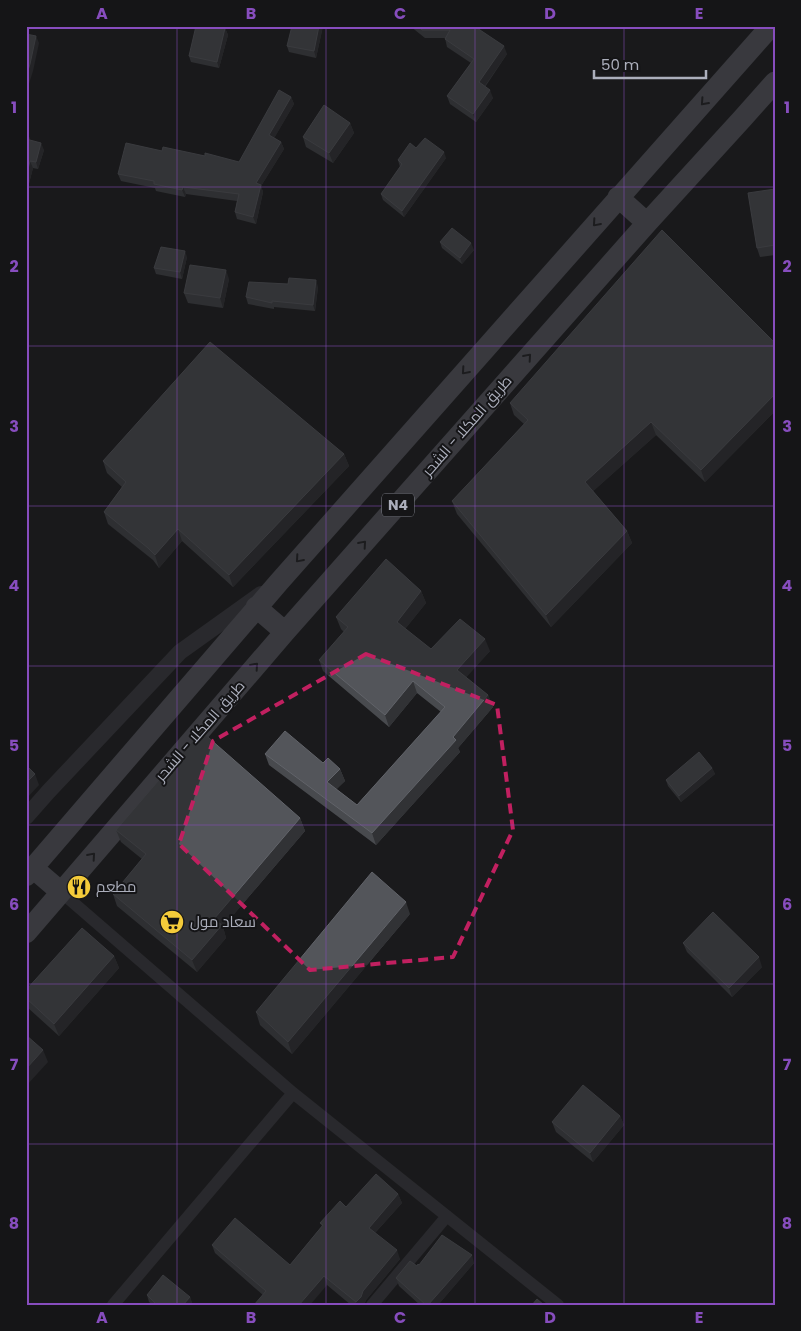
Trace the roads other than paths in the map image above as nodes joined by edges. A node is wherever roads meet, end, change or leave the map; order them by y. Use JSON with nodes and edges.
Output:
{"nodes":[{"id":1,"x":771,"y":26,"type":"edge"},
{"id":2,"x":775,"y":82,"type":"edge"},
{"id":3,"x":618,"y":197,"type":"junction"},
{"id":4,"x":647,"y":223,"type":"junction"},
{"id":5,"x":279,"y":582,"type":"junction"},
{"id":6,"x":256,"y":608,"type":"junction"},
{"id":7,"x":285,"y":632,"type":"junction"},
{"id":8,"x":26,"y":817,"type":"edge"},
{"id":9,"x":30,"y":872,"type":"edge"},
{"id":10,"x":61,"y":892,"type":"junction"},
{"id":11,"x":26,"y":933,"type":"edge"},
{"id":12,"x":293,"y":1092,"type":"junction"},
{"id":13,"x":447,"y":1216,"type":"junction"},
{"id":14,"x":113,"y":1305,"type":"edge"},
{"id":15,"x":372,"y":1305,"type":"edge"},
{"id":16,"x":558,"y":1305,"type":"edge"}],
"edges":[{"from":1,"to":3,"type":"highway","number":"N4","one_way":true},
{"from":2,"to":4,"type":"highway","name":"طريق المكلا - الشحر","number":"N4"},
{"from":3,"to":4,"type":"highway"},
{"from":3,"to":5,"type":"highway","number":"N4","one_way":true},
{"from":7,"to":4,"type":"highway","name":"طريق المكلا - الشحر","number":"N4","one_way":true},
{"from":5,"to":6,"type":"highway","number":"N4"},
{"from":5,"to":8,"type":"street"},
{"from":6,"to":7,"type":"highway"},
{"from":6,"to":9,"type":"highway","number":"N4"},
{"from":10,"to":7,"type":"highway","name":"طريق المكلا - الشحر","number":"N4","one_way":true},
{"from":9,"to":10,"type":"highway"},
{"from":10,"to":11,"type":"highway","name":"طريق المكلا - الشحر","number":"N4"},
{"from":10,"to":12,"type":"street"},
{"from":12,"to":13,"type":"street"},
{"from":12,"to":14,"type":"street"},
{"from":13,"to":15,"type":"street"},
{"from":13,"to":16,"type":"street"}]}
